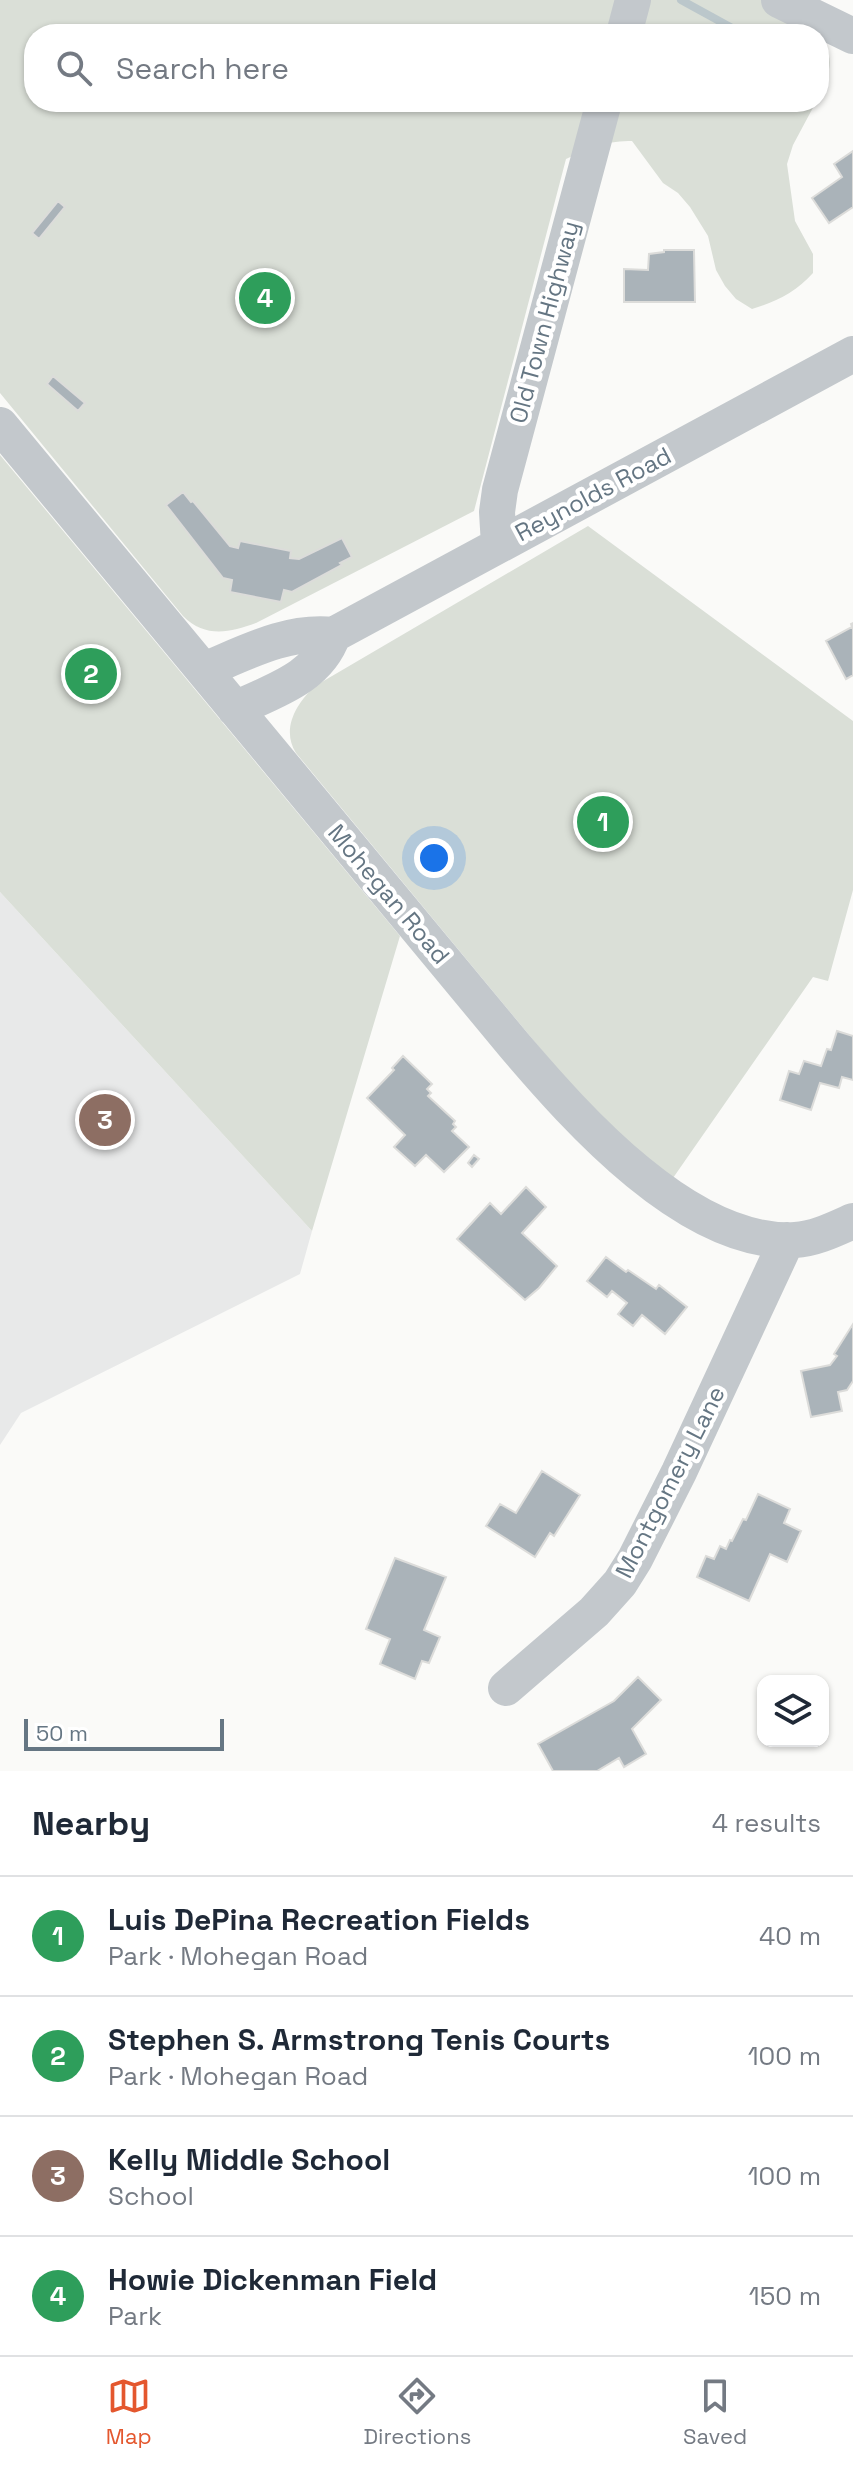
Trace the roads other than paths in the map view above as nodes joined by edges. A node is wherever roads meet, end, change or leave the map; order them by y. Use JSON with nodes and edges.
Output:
{"nodes":[{"id":1,"x":633,"y":0,"type":"edge"},
{"id":2,"x":779,"y":0,"type":"edge"},
{"id":3,"x":627,"y":24,"type":"edge"},
{"id":4,"x":828,"y":24,"type":"edge"},
{"id":5,"x":829,"y":24,"type":"edge"},
{"id":6,"x":853,"y":36,"type":"edge"},
{"id":7,"x":601,"y":112,"type":"edge"},
{"id":8,"x":853,"y":354,"type":"edge"},
{"id":9,"x":0,"y":425,"type":"edge"},
{"id":10,"x":499,"y":545,"type":"junction"},
{"id":11,"x":333,"y":635,"type":"junction"},
{"id":12,"x":204,"y":670,"type":"junction"},
{"id":13,"x":235,"y":709,"type":"junction"},
{"id":14,"x":853,"y":1221,"type":"edge"},
{"id":15,"x":787,"y":1240,"type":"junction"},
{"id":16,"x":506,"y":1688,"type":"dead end"}],
"edges":[{"from":1,"to":3,"type":"street"},
{"from":2,"to":4,"type":"street"},
{"from":5,"to":6,"type":"street"},
{"from":7,"to":10,"type":"street","name":"Old Town Highway"},
{"from":8,"to":10,"type":"street","name":"Reynolds Road"},
{"from":9,"to":12,"type":"street","name":"Mohegan Road"},
{"from":10,"to":11,"type":"street","name":"Reynolds Road"},
{"from":11,"to":12,"type":"street","name":"Reynolds Road"},
{"from":11,"to":13,"type":"street","name":"Reynolds Road"},
{"from":12,"to":13,"type":"street","name":"Mohegan Road"},
{"from":13,"to":15,"type":"street","name":"Mohegan Road"},
{"from":14,"to":15,"type":"street","name":"Mohegan Road"},
{"from":15,"to":16,"type":"street","name":"Montgomery Lane"}]}
